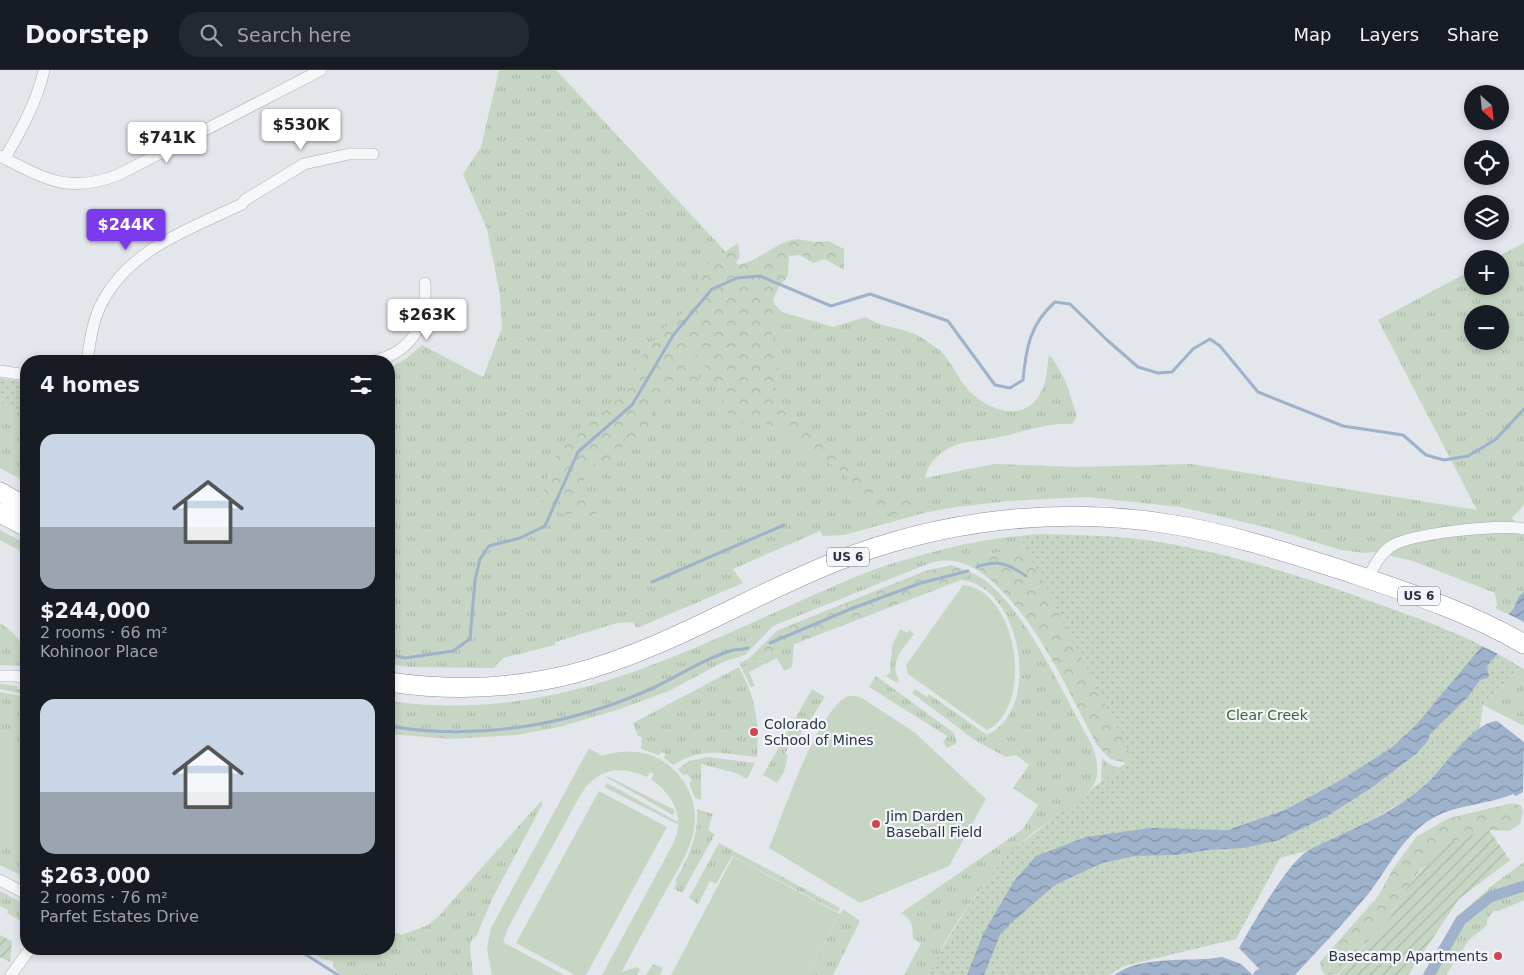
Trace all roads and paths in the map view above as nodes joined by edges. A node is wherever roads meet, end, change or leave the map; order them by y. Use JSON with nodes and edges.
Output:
{"nodes":[{"id":1,"x":44,"y":70,"type":"edge"},
{"id":2,"x":321,"y":70,"type":"edge"},
{"id":3,"x":373,"y":154,"type":"dead end"},
{"id":4,"x":2,"y":157,"type":"edge"},
{"id":5,"x":425,"y":283,"type":"dead end"},
{"id":6,"x":88,"y":355,"type":"edge"},
{"id":7,"x":390,"y":355,"type":"edge"},
{"id":8,"x":0,"y":371,"type":"edge"},
{"id":9,"x":20,"y":374,"type":"edge"},
{"id":10,"x":0,"y":492,"type":"edge"},
{"id":11,"x":20,"y":504,"type":"edge"},
{"id":12,"x":0,"y":513,"type":"edge"},
{"id":13,"x":20,"y":524,"type":"edge"},
{"id":14,"x":1524,"y":529,"type":"edge"},
{"id":15,"x":1368,"y":578,"type":"junction"},
{"id":16,"x":1524,"y":644,"type":"edge"},
{"id":17,"x":0,"y":676,"type":"edge"},
{"id":18,"x":20,"y":677,"type":"edge"},
{"id":19,"x":395,"y":683,"type":"edge"},
{"id":20,"x":0,"y":880,"type":"edge"},
{"id":21,"x":20,"y":891,"type":"edge"},
{"id":22,"x":26,"y":955,"type":"edge"},
{"id":23,"x":11,"y":975,"type":"edge"}],
"edges":[{"from":1,"to":4,"type":"street"},
{"from":2,"to":4,"type":"street"},
{"from":3,"to":6,"type":"street"},
{"from":5,"to":7,"type":"street"},
{"from":8,"to":9,"type":"street"},
{"from":10,"to":11,"type":"highway"},
{"from":12,"to":13,"type":"highway"},
{"from":14,"to":15,"type":"street"},
{"from":15,"to":16,"type":"highway","number":"US 6"},
{"from":15,"to":19,"type":"highway","number":"US 6"},
{"from":17,"to":18,"type":"street"},
{"from":20,"to":21,"type":"street"},
{"from":22,"to":23,"type":"street"}]}
